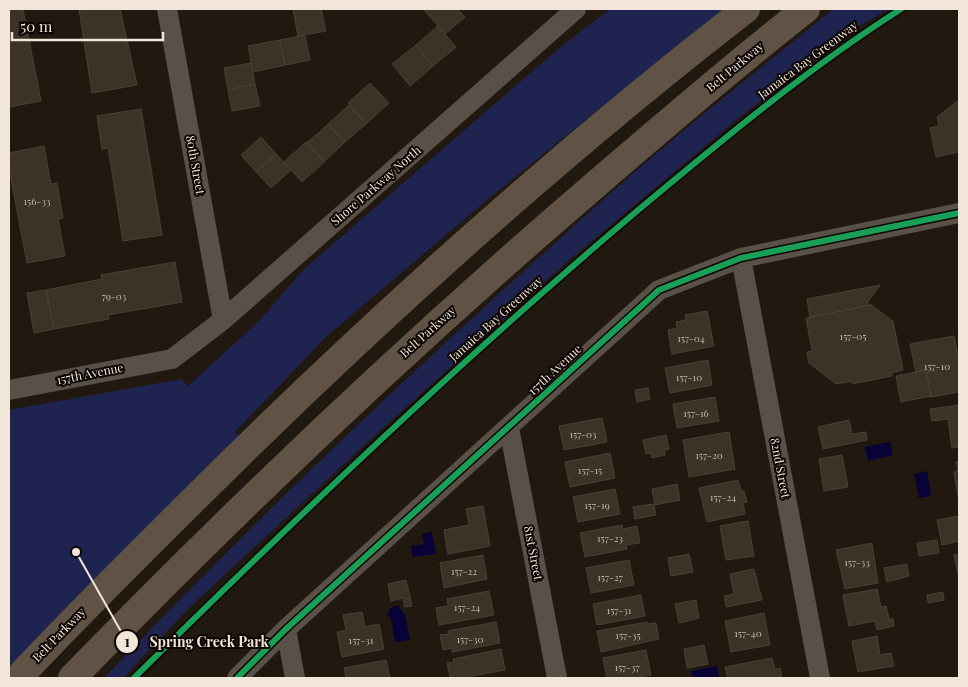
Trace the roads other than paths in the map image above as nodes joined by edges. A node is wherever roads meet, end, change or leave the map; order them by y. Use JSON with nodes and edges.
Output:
{"nodes":[{"id":1,"x":167,"y":9,"type":"edge"},
{"id":2,"x":576,"y":9,"type":"edge"},
{"id":3,"x":746,"y":9,"type":"edge"},
{"id":4,"x":806,"y":9,"type":"edge"},
{"id":5,"x":959,"y":213,"type":"edge"},
{"id":6,"x":740,"y":258,"type":"junction"},
{"id":7,"x":223,"y":320,"type":"junction"},
{"id":8,"x":172,"y":359,"type":"joint"},
{"id":9,"x":9,"y":390,"type":"edge"},
{"id":10,"x":509,"y":428,"type":"junction"},
{"id":11,"x":286,"y":629,"type":"junction"},
{"id":12,"x":18,"y":678,"type":"edge"},
{"id":13,"x":72,"y":678,"type":"edge"},
{"id":14,"x":237,"y":678,"type":"edge"},
{"id":15,"x":295,"y":678,"type":"edge"},
{"id":16,"x":557,"y":678,"type":"edge"},
{"id":17,"x":820,"y":678,"type":"edge"}],
"edges":[{"from":1,"to":7,"type":"street","name":"80th Street"},
{"from":2,"to":7,"type":"street","name":"Shore Parkway North"},
{"from":3,"to":12,"type":"highway","name":"Belt Parkway"},
{"from":4,"to":13,"type":"highway","name":"Belt Parkway"},
{"from":5,"to":6,"type":"street","name":"157th Avenue"},
{"from":6,"to":10,"type":"street","name":"157th Avenue"},
{"from":6,"to":17,"type":"street","name":"82nd Street"},
{"from":7,"to":8,"type":"street","name":"Shore Parkway North"},
{"from":8,"to":9,"type":"street","name":"157th Avenue"},
{"from":10,"to":11,"type":"street","name":"157th Avenue"},
{"from":10,"to":16,"type":"street","name":"81st Street"},
{"from":11,"to":14,"type":"street","name":"157th Avenue"},
{"from":11,"to":15,"type":"street"}]}
